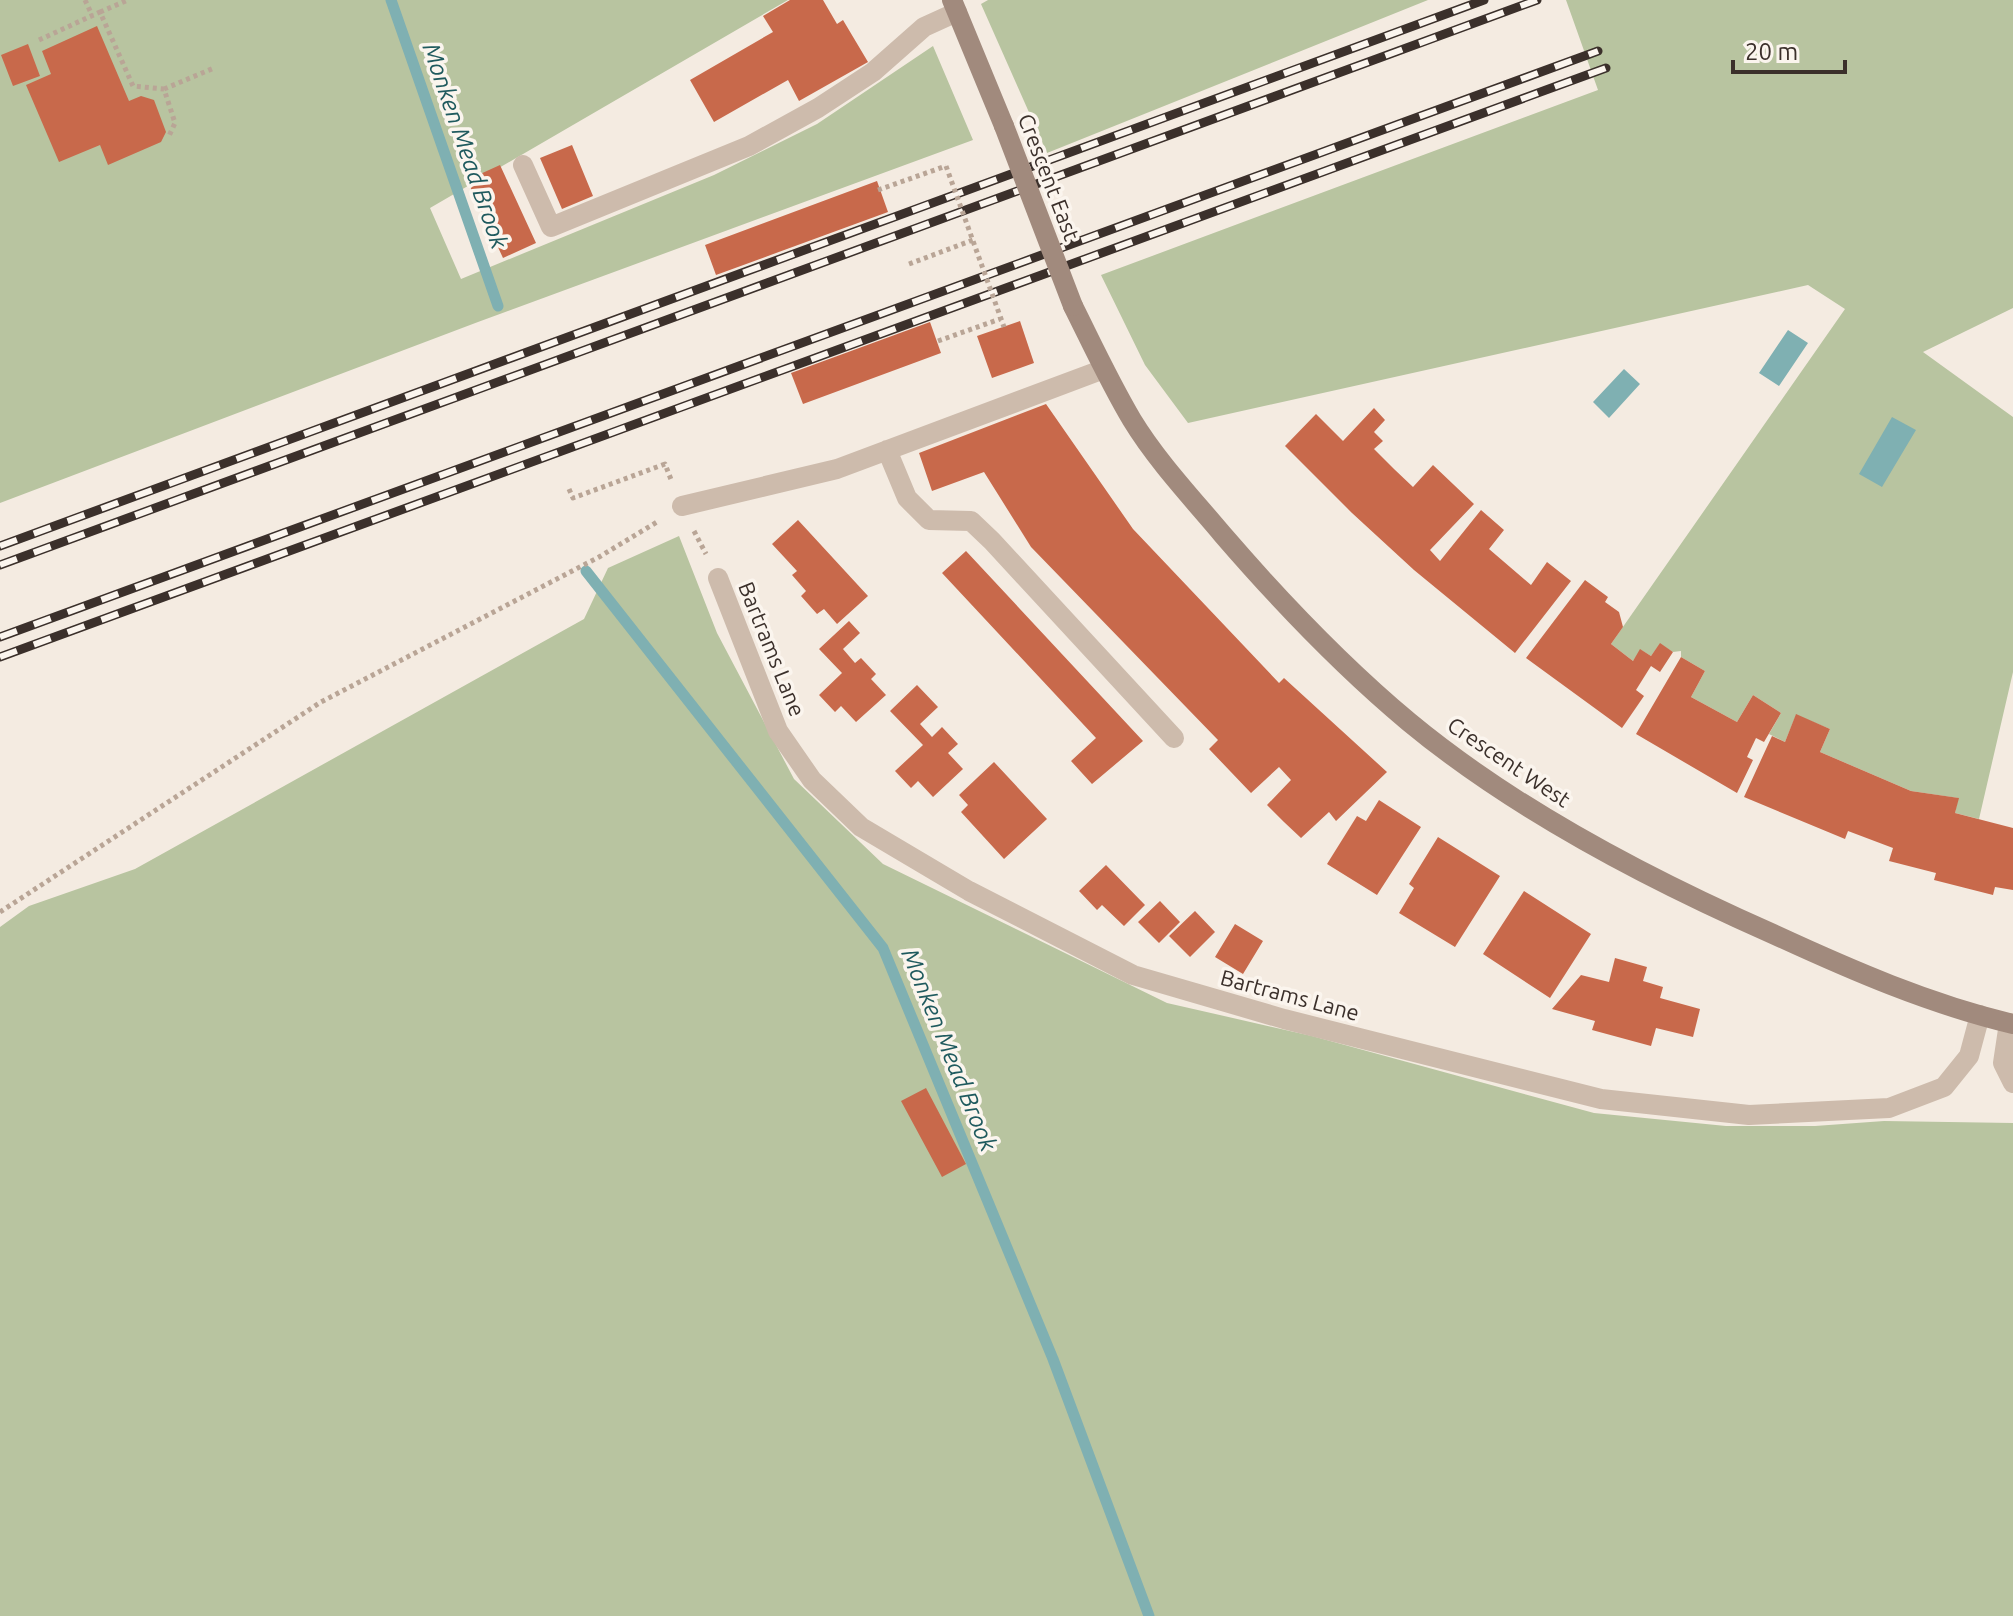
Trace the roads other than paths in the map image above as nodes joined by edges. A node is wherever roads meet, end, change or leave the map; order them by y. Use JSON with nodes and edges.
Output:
{"nodes":[{"id":1,"x":954,"y":6,"type":"edge"},
{"id":2,"x":523,"y":165,"type":"dead end"},
{"id":3,"x":1104,"y":369,"type":"junction"},
{"id":4,"x":887,"y":450,"type":"junction"},
{"id":5,"x":682,"y":506,"type":"road end"},
{"id":6,"x":718,"y":578,"type":"road end"},
{"id":7,"x":1174,"y":738,"type":"dead end"},
{"id":8,"x":1980,"y":1015,"type":"junction"},
{"id":9,"x":2011,"y":1024,"type":"edge"},
{"id":10,"x":2013,"y":1083,"type":"edge"}],
"edges":[{"from":1,"to":2,"type":"lane"},
{"from":1,"to":3,"type":"street","name":"Crescent East","bridge":true},
{"from":3,"to":4,"type":"lane"},
{"from":3,"to":8,"type":"street","name":"Crescent West"},
{"from":4,"to":5,"type":"lane"},
{"from":4,"to":7,"type":"lane"},
{"from":6,"to":8,"type":"lane","name":"Bartrams Lane"},
{"from":8,"to":9,"type":"street","name":"Crescent West"},
{"from":9,"to":10,"type":"lane"}]}
